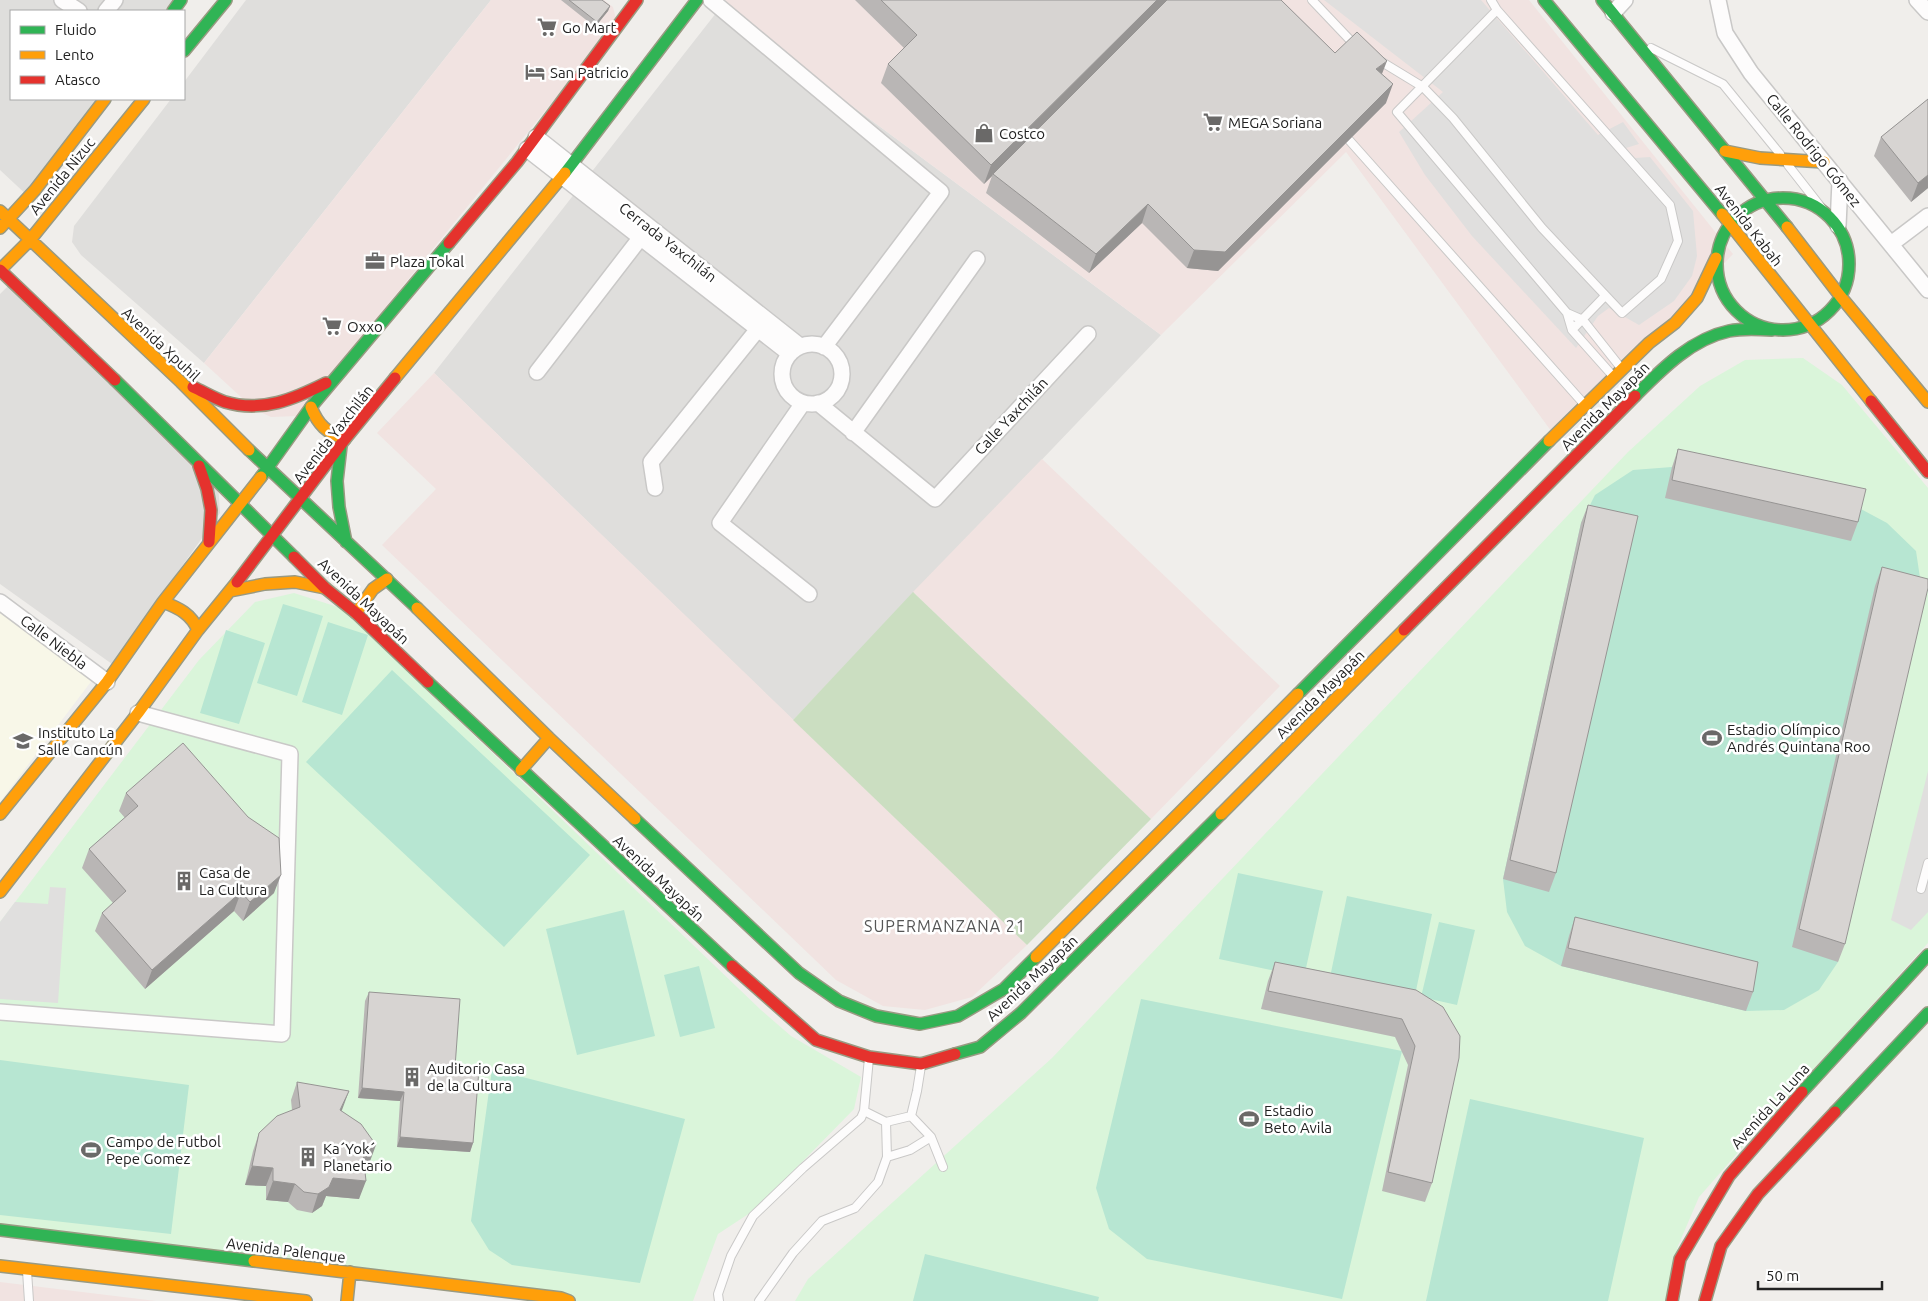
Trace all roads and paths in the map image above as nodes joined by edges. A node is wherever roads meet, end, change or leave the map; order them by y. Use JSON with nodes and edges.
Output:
{"nodes":[{"id":1,"x":62,"y":0,"type":"edge"},
{"id":2,"x":226,"y":0,"type":"edge"},
{"id":3,"x":636,"y":0,"type":"edge"},
{"id":4,"x":697,"y":0,"type":"edge"},
{"id":5,"x":711,"y":0,"type":"edge"},
{"id":6,"x":1312,"y":0,"type":"edge"},
{"id":7,"x":1491,"y":0,"type":"edge"},
{"id":8,"x":1602,"y":0,"type":"edge"},
{"id":9,"x":1625,"y":0,"type":"edge"},
{"id":10,"x":1718,"y":0,"type":"edge"},
{"id":11,"x":1918,"y":0,"type":"edge"},
{"id":12,"x":1534,"y":1,"type":"edge"},
{"id":13,"x":1546,"y":2,"type":"edge"},
{"id":14,"x":77,"y":10,"type":"edge"},
{"id":15,"x":1497,"y":10,"type":"junction"},
{"id":16,"x":1928,"y":12,"type":"edge"},
{"id":17,"x":1613,"y":13,"type":"junction"},
{"id":18,"x":1634,"y":39,"type":"junction"},
{"id":19,"x":185,"y":50,"type":"edge"},
{"id":20,"x":1423,"y":87,"type":"junction"},
{"id":21,"x":104,"y":100,"type":"edge"},
{"id":22,"x":143,"y":100,"type":"edge"},
{"id":23,"x":1349,"y":140,"type":"edge"},
{"id":24,"x":532,"y":143,"type":"junction"},
{"id":25,"x":1725,"y":151,"type":"junction"},
{"id":26,"x":1785,"y":160,"type":"junction"},
{"id":27,"x":1824,"y":162,"type":"junction"},
{"id":28,"x":567,"y":171,"type":"junction"},
{"id":29,"x":1840,"y":181,"type":"junction"},
{"id":30,"x":1766,"y":200,"type":"junction"},
{"id":31,"x":1824,"y":211,"type":"junction"},
{"id":32,"x":4,"y":215,"type":"edge"},
{"id":33,"x":1928,"y":216,"type":"edge"},
{"id":34,"x":1729,"y":224,"type":"junction"},
{"id":35,"x":1838,"y":226,"type":"junction"},
{"id":36,"x":0,"y":228,"type":"edge"},
{"id":37,"x":641,"y":237,"type":"junction"},
{"id":38,"x":30,"y":240,"type":"junction"},
{"id":39,"x":1891,"y":244,"type":"junction"},
{"id":40,"x":1716,"y":258,"type":"junction"},
{"id":41,"x":977,"y":259,"type":"dead end"},
{"id":42,"x":0,"y":270,"type":"edge"},
{"id":43,"x":1928,"y":290,"type":"edge"},
{"id":44,"x":1605,"y":296,"type":"junction"},
{"id":45,"x":1841,"y":296,"type":"junction"},
{"id":46,"x":1567,"y":313,"type":"junction"},
{"id":47,"x":1583,"y":320,"type":"junction"},
{"id":48,"x":1675,"y":323,"type":"junction"},
{"id":49,"x":1809,"y":325,"type":"junction"},
{"id":50,"x":758,"y":329,"type":"junction"},
{"id":51,"x":1572,"y":330,"type":"junction"},
{"id":52,"x":1772,"y":330,"type":"junction"},
{"id":53,"x":1088,"y":334,"type":"dead end"},
{"id":54,"x":824,"y":347,"type":"junction"},
{"id":55,"x":1693,"y":347,"type":"junction"},
{"id":56,"x":795,"y":350,"type":"junction"},
{"id":57,"x":537,"y":372,"type":"dead end"},
{"id":58,"x":1618,"y":373,"type":"junction"},
{"id":59,"x":337,"y":377,"type":"junction"},
{"id":60,"x":180,"y":382,"type":"junction"},
{"id":61,"x":1928,"y":402,"type":"edge"},
{"id":62,"x":803,"y":403,"type":"junction"},
{"id":63,"x":818,"y":404,"type":"junction"},
{"id":64,"x":311,"y":406,"type":"junction"},
{"id":65,"x":1586,"y":407,"type":"junction"},
{"id":66,"x":853,"y":433,"type":"junction"},
{"id":67,"x":343,"y":442,"type":"junction"},
{"id":68,"x":196,"y":459,"type":"junction"},
{"id":69,"x":267,"y":470,"type":"junction"},
{"id":70,"x":1928,"y":472,"type":"edge"},
{"id":71,"x":655,"y":488,"type":"dead end"},
{"id":72,"x":301,"y":500,"type":"junction"},
{"id":73,"x":241,"y":505,"type":"junction"},
{"id":74,"x":272,"y":534,"type":"junction"},
{"id":75,"x":209,"y":542,"type":"junction"},
{"id":76,"x":346,"y":542,"type":"junction"},
{"id":77,"x":387,"y":579,"type":"junction"},
{"id":78,"x":325,"y":588,"type":"junction"},
{"id":79,"x":230,"y":591,"type":"junction"},
{"id":80,"x":809,"y":594,"type":"dead end"},
{"id":81,"x":0,"y":602,"type":"edge"},
{"id":82,"x":163,"y":602,"type":"junction"},
{"id":83,"x":356,"y":613,"type":"junction"},
{"id":84,"x":198,"y":630,"type":"junction"},
{"id":85,"x":1339,"y":675,"type":"junction"},
{"id":86,"x":107,"y":682,"type":"junction"},
{"id":87,"x":138,"y":712,"type":"junction"},
{"id":88,"x":549,"y":738,"type":"junction"},
{"id":89,"x":520,"y":770,"type":"junction"},
{"id":90,"x":0,"y":814,"type":"edge"},
{"id":91,"x":1928,"y":863,"type":"edge"},
{"id":92,"x":1928,"y":883,"type":"edge"},
{"id":93,"x":0,"y":892,"type":"edge"},
{"id":94,"x":1928,"y":955,"type":"edge"},
{"id":95,"x":0,"y":1012,"type":"edge"},
{"id":96,"x":1928,"y":1012,"type":"edge"},
{"id":97,"x":869,"y":1057,"type":"junction"},
{"id":98,"x":921,"y":1064,"type":"junction"},
{"id":99,"x":864,"y":1111,"type":"junction"},
{"id":100,"x":911,"y":1116,"type":"junction"},
{"id":101,"x":886,"y":1122,"type":"junction"},
{"id":102,"x":931,"y":1137,"type":"junction"},
{"id":103,"x":887,"y":1157,"type":"junction"},
{"id":104,"x":943,"y":1167,"type":"dead end"},
{"id":105,"x":0,"y":1230,"type":"edge"},
{"id":106,"x":0,"y":1266,"type":"edge"},
{"id":107,"x":26,"y":1269,"type":"junction"},
{"id":108,"x":350,"y":1272,"type":"junction"},
{"id":109,"x":29,"y":1301,"type":"edge"},
{"id":110,"x":306,"y":1301,"type":"edge"},
{"id":111,"x":347,"y":1301,"type":"edge"},
{"id":112,"x":569,"y":1301,"type":"edge"},
{"id":113,"x":719,"y":1301,"type":"edge"},
{"id":114,"x":759,"y":1301,"type":"edge"},
{"id":115,"x":1672,"y":1301,"type":"edge"},
{"id":116,"x":1705,"y":1301,"type":"edge"}],
"edges":[{"from":1,"to":14,"type":"street"},
{"from":2,"to":19,"type":"street"},
{"from":3,"to":24,"type":"street","name":"Avenida Yaxchilán"},
{"from":4,"to":28,"type":"street","name":"Avenida Yaxchilán"},
{"from":5,"to":54,"type":"street"},
{"from":6,"to":20,"type":"lane"},
{"from":7,"to":15,"type":"lane"},
{"from":8,"to":17,"type":"street","name":"Avenida Kabah"},
{"from":9,"to":17,"type":"street"},
{"from":10,"to":27,"type":"street","name":"Calle Rodrigo Gómez"},
{"from":11,"to":16,"type":"street"},
{"from":12,"to":13,"type":"lane"},
{"from":13,"to":34,"type":"street","name":"Avenida Kabah"},
{"from":15,"to":20,"type":"lane"},
{"from":15,"to":44,"type":"lane"},
{"from":17,"to":18,"type":"street","name":"Avenida Kabah"},
{"from":18,"to":25,"type":"street","name":"Avenida Kabah"},
{"from":18,"to":26,"type":"lane"},
{"from":20,"to":44,"type":"lane"},
{"from":20,"to":46,"type":"lane"},
{"from":21,"to":32,"type":"street","name":"Avenida Nizuc"},
{"from":22,"to":38,"type":"street","name":"Avenida Nizuc"},
{"from":23,"to":65,"type":"lane"},
{"from":24,"to":28,"type":"street","name":"Cerrada Yaxchilán"},
{"from":24,"to":59,"type":"street","name":"Avenida Yaxchilán"},
{"from":25,"to":26,"type":"street"},
{"from":25,"to":30,"type":"street","name":"Avenida Kabah"},
{"from":26,"to":27,"type":"street"},
{"from":26,"to":31,"type":"lane"},
{"from":27,"to":29,"type":"street","name":"Calle Rodrigo Gómez"},
{"from":28,"to":37,"type":"street","name":"Cerrada Yaxchilán"},
{"from":28,"to":56,"type":"street","name":"Cerrada Yaxchilán"},
{"from":28,"to":67,"type":"street","name":"Avenida Yaxchilán"},
{"from":29,"to":35,"type":"street"},
{"from":29,"to":39,"type":"street","name":"Calle Rodrigo Gómez"},
{"from":30,"to":31,"type":"street"},
{"from":30,"to":34,"type":"street"},
{"from":30,"to":45,"type":"street","name":"Avenida Kabah"},
{"from":31,"to":35,"type":"street"},
{"from":32,"to":36,"type":"street","name":"Avenida Nizuc"},
{"from":32,"to":38,"type":"street","name":"Avenida Xpuhil"},
{"from":33,"to":39,"type":"street"},
{"from":34,"to":40,"type":"street"},
{"from":34,"to":49,"type":"street","name":"Avenida Kabah"},
{"from":35,"to":45,"type":"street"},
{"from":37,"to":50,"type":"street","name":"Cerrada Yaxchilán"},
{"from":37,"to":57,"type":"street"},
{"from":38,"to":42,"type":"street","name":"Avenida Nizuc"},
{"from":38,"to":60,"type":"street","name":"Avenida Xpuhil"},
{"from":39,"to":43,"type":"street","name":"Calle Rodrigo Gómez"},
{"from":40,"to":48,"type":"street","name":"Avenida Mayapán"},
{"from":40,"to":52,"type":"street"},
{"from":41,"to":66,"type":"street"},
{"from":42,"to":68,"type":"street"},
{"from":44,"to":47,"type":"lane"},
{"from":45,"to":49,"type":"street"},
{"from":45,"to":61,"type":"street","name":"Avenida Kabah"},
{"from":46,"to":47,"type":"lane"},
{"from":46,"to":51,"type":"lane"},
{"from":47,"to":51,"type":"lane"},
{"from":47,"to":58,"type":"lane"},
{"from":48,"to":55,"type":"street"},
{"from":48,"to":58,"type":"street","name":"Avenida Mayapán"},
{"from":49,"to":52,"type":"street","name":"Avenida Mayapán"},
{"from":49,"to":70,"type":"street","name":"Avenida Kabah"},
{"from":50,"to":56,"type":"street","name":"Cerrada Yaxchilán"},
{"from":50,"to":71,"type":"street"},
{"from":51,"to":58,"type":"lane"},
{"from":52,"to":55,"type":"street","name":"Avenida Mayapán"},
{"from":53,"to":66,"type":"street","name":"Calle Yaxchilán"},
{"from":54,"to":56,"type":"street"},
{"from":54,"to":63,"type":"street"},
{"from":55,"to":85,"type":"street","name":"Avenida Mayapán"},
{"from":56,"to":62,"type":"street"},
{"from":58,"to":65,"type":"street","name":"Avenida Mayapán"},
{"from":59,"to":60,"type":"street"},
{"from":59,"to":64,"type":"street","name":"Avenida Yaxchilán"},
{"from":60,"to":69,"type":"street","name":"Avenida Xpuhil"},
{"from":62,"to":63,"type":"street"},
{"from":62,"to":80,"type":"street"},
{"from":63,"to":66,"type":"street"},
{"from":64,"to":67,"type":"street"},
{"from":64,"to":69,"type":"street","name":"Avenida Yaxchilán"},
{"from":65,"to":85,"type":"street","name":"Avenida Mayapán"},
{"from":67,"to":72,"type":"street","name":"Avenida Yaxchilán"},
{"from":67,"to":76,"type":"street"},
{"from":68,"to":73,"type":"street"},
{"from":68,"to":75,"type":"street"},
{"from":69,"to":72,"type":"street","name":"Avenida Xpuhil"},
{"from":69,"to":73,"type":"street","name":"Avenida Yaxchilán"},
{"from":72,"to":74,"type":"street","name":"Avenida Yaxchilán"},
{"from":72,"to":76,"type":"street","name":"Avenida Mayapán"},
{"from":73,"to":74,"type":"street"},
{"from":73,"to":75,"type":"street","name":"Avenida Yaxchilán"},
{"from":74,"to":78,"type":"street","name":"Avenida Mayapán"},
{"from":74,"to":79,"type":"street","name":"Avenida Yaxchilán"},
{"from":75,"to":82,"type":"street","name":"Avenida Yaxchilán"},
{"from":76,"to":77,"type":"street","name":"Avenida Mayapán"},
{"from":77,"to":83,"type":"street"},
{"from":77,"to":88,"type":"street","name":"Avenida Mayapán"},
{"from":78,"to":79,"type":"street"},
{"from":78,"to":83,"type":"street","name":"Avenida Mayapán"},
{"from":79,"to":84,"type":"street","name":"Avenida Yaxchilán"},
{"from":81,"to":86,"type":"street","name":"Calle Niebla"},
{"from":82,"to":84,"type":"street"},
{"from":82,"to":86,"type":"street","name":"Avenida Yaxchilán"},
{"from":83,"to":89,"type":"street","name":"Avenida Mayapán"},
{"from":84,"to":87,"type":"street","name":"Avenida Yaxchilán"},
{"from":85,"to":88,"type":"street","name":"Avenida Mayapán"},
{"from":85,"to":98,"type":"street","name":"Avenida Mayapán"},
{"from":86,"to":90,"type":"street","name":"Avenida Yaxchilán"},
{"from":87,"to":93,"type":"street","name":"Avenida Yaxchilán"},
{"from":87,"to":95,"type":"street"},
{"from":88,"to":89,"type":"street"},
{"from":89,"to":97,"type":"street","name":"Avenida Mayapán"},
{"from":91,"to":92,"type":"lane"},
{"from":94,"to":115,"type":"street","name":"Avenida La Luna"},
{"from":96,"to":116,"type":"street"},
{"from":97,"to":98,"type":"street","name":"Avenida Mayapán"},
{"from":97,"to":99,"type":"lane"},
{"from":98,"to":100,"type":"lane"},
{"from":99,"to":101,"type":"lane"},
{"from":99,"to":113,"type":"lane"},
{"from":100,"to":101,"type":"lane"},
{"from":100,"to":102,"type":"lane"},
{"from":101,"to":103,"type":"lane"},
{"from":102,"to":103,"type":"lane"},
{"from":102,"to":104,"type":"lane"},
{"from":103,"to":114,"type":"lane"},
{"from":105,"to":108,"type":"street","name":"Avenida Palenque"},
{"from":106,"to":107,"type":"street"},
{"from":107,"to":109,"type":"lane"},
{"from":107,"to":110,"type":"street"},
{"from":108,"to":111,"type":"street"},
{"from":108,"to":112,"type":"street","name":"Avenida Palenque"}]}
